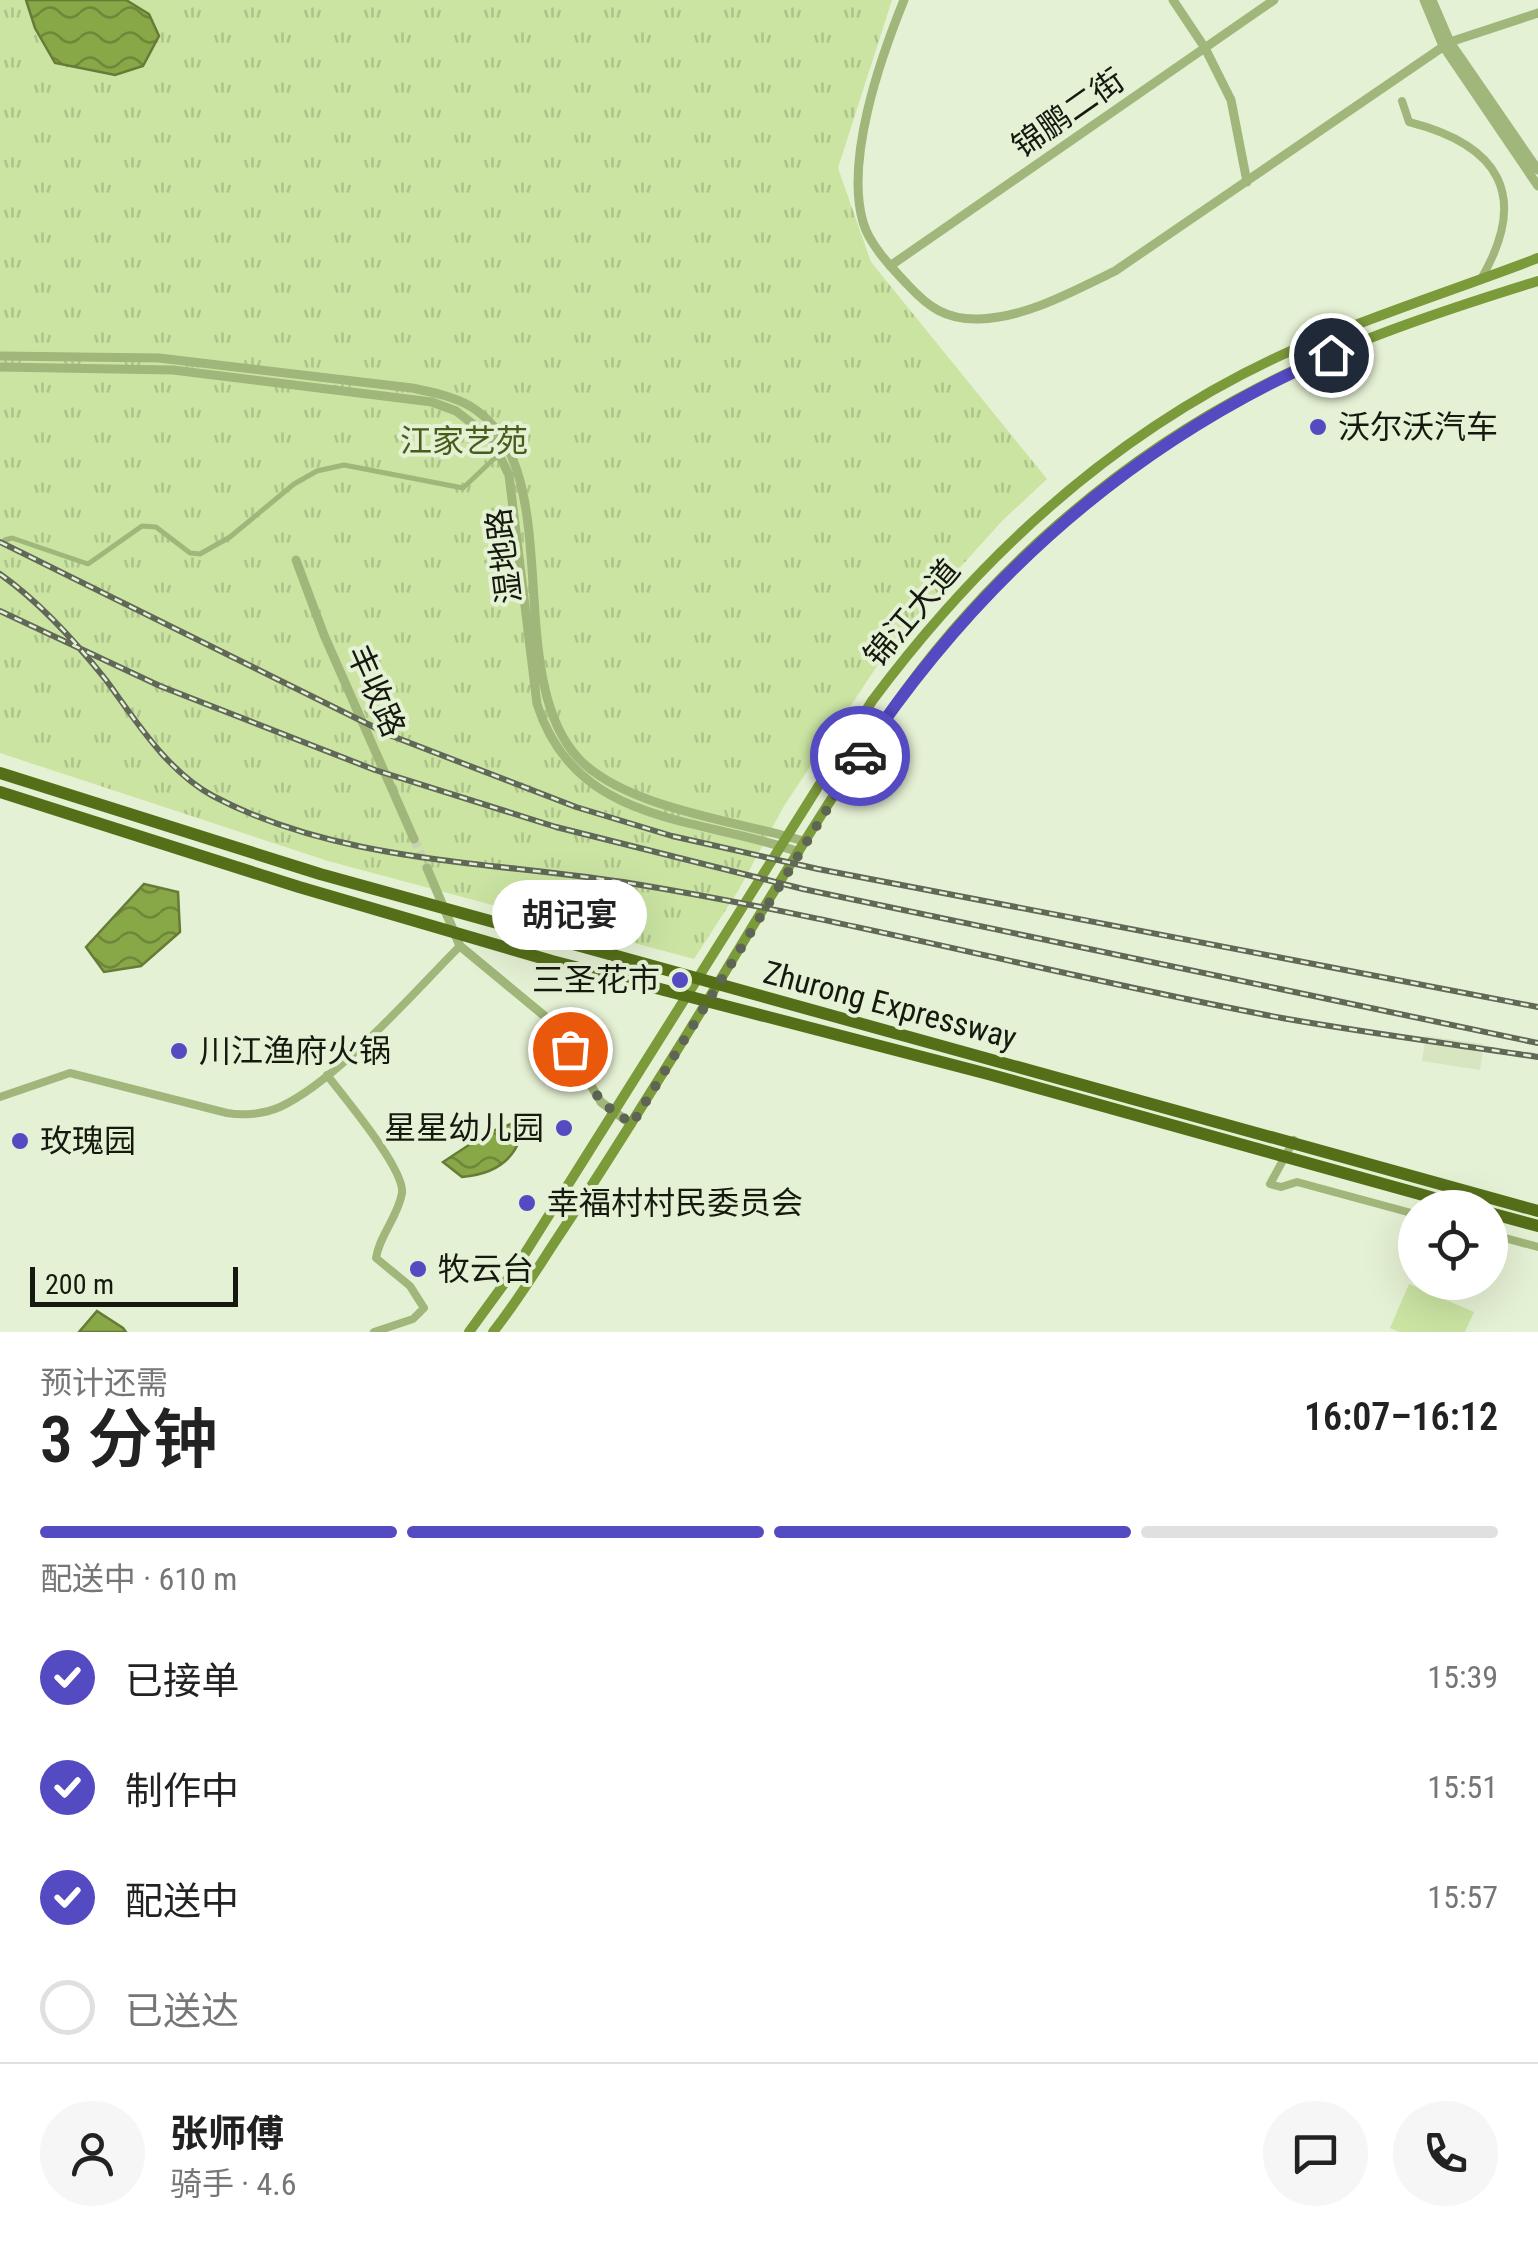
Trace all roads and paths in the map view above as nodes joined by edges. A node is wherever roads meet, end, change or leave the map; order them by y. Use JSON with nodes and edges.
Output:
{"nodes":[{"id":1,"x":904,"y":0,"type":"edge"},
{"id":2,"x":1173,"y":0,"type":"edge"},
{"id":3,"x":1274,"y":0,"type":"edge"},
{"id":4,"x":1424,"y":0,"type":"edge"},
{"id":5,"x":1432,"y":0,"type":"edge"},
{"id":6,"x":1538,"y":13,"type":"edge"},
{"id":7,"x":1446,"y":44,"type":"junction"},
{"id":8,"x":1205,"y":48,"type":"junction"},
{"id":9,"x":1402,"y":101,"type":"dead end"},
{"id":10,"x":1538,"y":170,"type":"edge"},
{"id":11,"x":1247,"y":182,"type":"junction"},
{"id":12,"x":1538,"y":186,"type":"edge"},
{"id":13,"x":1538,"y":258,"type":"edge"},
{"id":14,"x":890,"y":266,"type":"junction"},
{"id":15,"x":1481,"y":279,"type":"junction"},
{"id":16,"x":1538,"y":281,"type":"edge"},
{"id":17,"x":0,"y":356,"type":"edge"},
{"id":18,"x":0,"y":367,"type":"edge"},
{"id":19,"x":503,"y":453,"type":"junction"},
{"id":20,"x":5,"y":540,"type":"dead end"},
{"id":21,"x":296,"y":560,"type":"dead end"},
{"id":22,"x":0,"y":773,"type":"edge"},
{"id":23,"x":0,"y":792,"type":"edge"},
{"id":24,"x":414,"y":840,"type":"tunnel mouth"},
{"id":25,"x":784,"y":841,"type":"junction"},
{"id":26,"x":802,"y":847,"type":"junction"},
{"id":27,"x":427,"y":868,"type":"tunnel mouth"},
{"id":28,"x":460,"y":946,"type":"junction"},
{"id":29,"x":326,"y":1074,"type":"junction"},
{"id":30,"x":0,"y":1097,"type":"edge"},
{"id":31,"x":615,"y":1111,"type":"junction"},
{"id":32,"x":632,"y":1124,"type":"junction"},
{"id":33,"x":1294,"y":1140,"type":"dead end"},
{"id":34,"x":1405,"y":1190,"type":"edge"},
{"id":35,"x":1398,"y":1209,"type":"edge"},
{"id":36,"x":1538,"y":1211,"type":"edge"},
{"id":37,"x":1508,"y":1218,"type":"edge"},
{"id":38,"x":1538,"y":1226,"type":"edge"},
{"id":39,"x":1508,"y":1239,"type":"edge"},
{"id":40,"x":1538,"y":1247,"type":"edge"},
{"id":41,"x":374,"y":1332,"type":"edge"},
{"id":42,"x":469,"y":1332,"type":"edge"},
{"id":43,"x":493,"y":1332,"type":"edge"}],
"edges":[{"from":1,"to":14,"type":"street"},
{"from":2,"to":8,"type":"street"},
{"from":3,"to":8,"type":"street","name":"锦鹏二街"},
{"from":4,"to":7,"type":"street"},
{"from":5,"to":7,"type":"street"},
{"from":6,"to":7,"type":"street"},
{"from":7,"to":10,"type":"street"},
{"from":7,"to":11,"type":"street"},
{"from":7,"to":12,"type":"street"},
{"from":8,"to":11,"type":"street"},
{"from":8,"to":14,"type":"street","name":"锦鹏二街"},
{"from":9,"to":15,"type":"street"},
{"from":11,"to":14,"type":"street"},
{"from":13,"to":15,"type":"main road","name":"锦江大道"},
{"from":15,"to":25,"type":"main road","name":"锦江大道"},
{"from":16,"to":26,"type":"main road","name":"锦江大道"},
{"from":17,"to":19,"type":"street","name":"湿地路"},
{"from":18,"to":19,"type":"street","name":"湿地路"},
{"from":19,"to":20,"type":"street"},
{"from":19,"to":25,"type":"street","name":"湿地路"},
{"from":21,"to":24,"type":"street","name":"丰收路"},
{"from":22,"to":36,"type":"highway","name":"Zhurong Expressway"},
{"from":23,"to":34,"type":"highway","name":"Zhurong Expressway"},
{"from":25,"to":26,"type":"street","name":"湿地路"},
{"from":25,"to":31,"type":"main road","name":"锦江大道"},
{"from":26,"to":32,"type":"main road","name":"锦江大道"},
{"from":27,"to":28,"type":"street"},
{"from":28,"to":29,"type":"street"},
{"from":28,"to":31,"type":"street"},
{"from":29,"to":30,"type":"street"},
{"from":29,"to":41,"type":"street"},
{"from":31,"to":32,"type":"street"},
{"from":31,"to":42,"type":"main road","name":"锦江大道"},
{"from":32,"to":43,"type":"main road","name":"锦江大道"},
{"from":33,"to":35,"type":"street"},
{"from":37,"to":38,"type":"highway"},
{"from":39,"to":40,"type":"street"}]}
